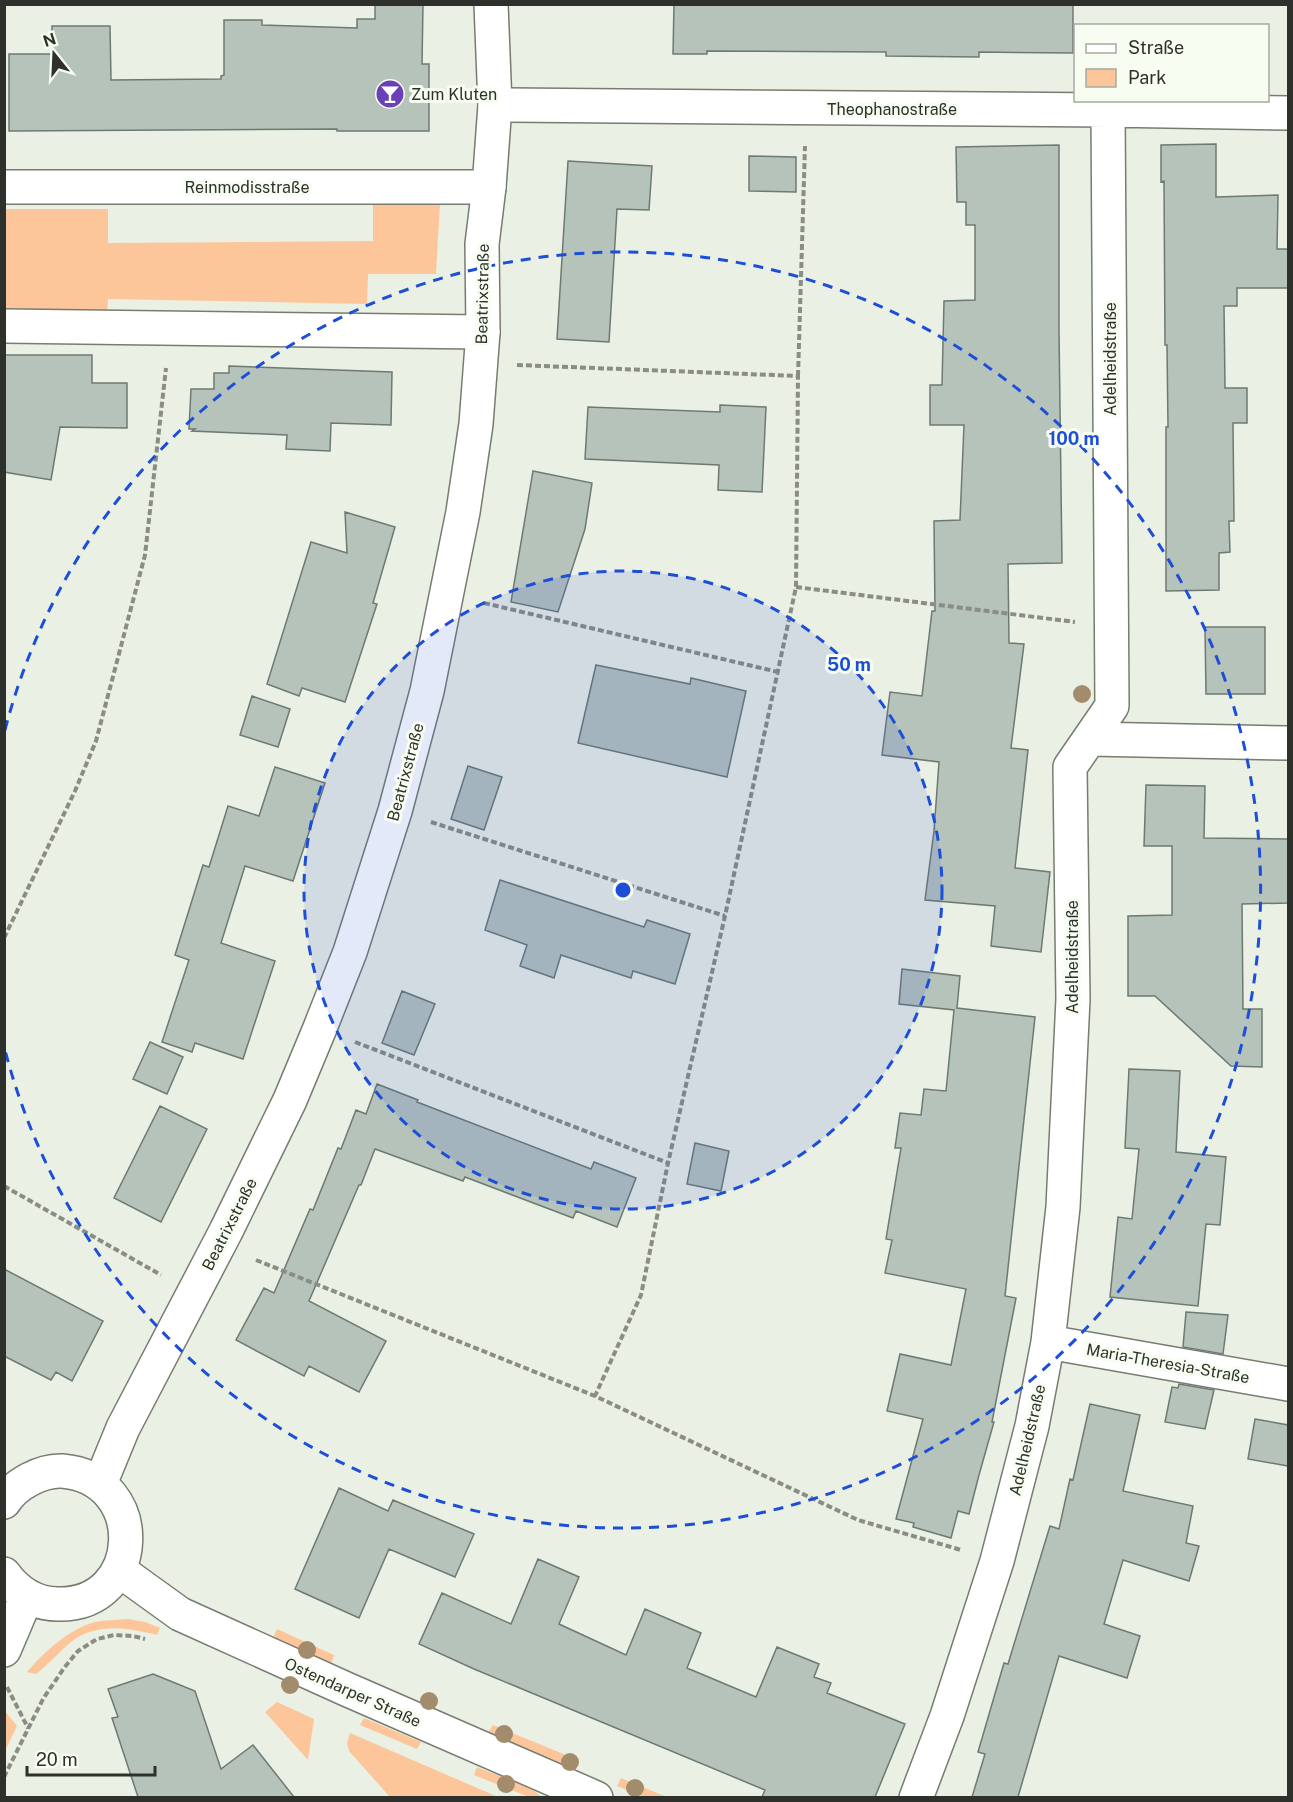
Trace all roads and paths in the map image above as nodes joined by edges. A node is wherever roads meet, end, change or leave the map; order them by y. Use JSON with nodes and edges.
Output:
{"nodes":[{"id":1,"x":491,"y":4,"type":"edge"},
{"id":2,"x":495,"y":105,"type":"junction"},
{"id":3,"x":806,"y":108,"type":"junction"},
{"id":4,"x":1108,"y":110,"type":"junction"},
{"id":5,"x":1288,"y":113,"type":"edge"},
{"id":6,"x":4,"y":187,"type":"edge"},
{"id":7,"x":489,"y":187,"type":"junction"},
{"id":8,"x":4,"y":326,"type":"edge"},
{"id":9,"x":170,"y":328,"type":"junction"},
{"id":10,"x":483,"y":332,"type":"junction"},
{"id":11,"x":481,"y":364,"type":"junction"},
{"id":12,"x":798,"y":376,"type":"junction"},
{"id":13,"x":795,"y":587,"type":"junction"},
{"id":14,"x":447,"y":596,"type":"junction"},
{"id":15,"x":1112,"y":626,"type":"junction"},
{"id":16,"x":778,"y":672,"type":"junction"},
{"id":17,"x":1090,"y":739,"type":"junction"},
{"id":18,"x":1288,"y":743,"type":"edge"},
{"id":19,"x":395,"y":811,"type":"junction"},
{"id":20,"x":725,"y":916,"type":"junction"},
{"id":21,"x":4,"y":938,"type":"edge"},
{"id":22,"x":320,"y":1028,"type":"junction"},
{"id":23,"x":668,"y":1162,"type":"junction"},
{"id":24,"x":4,"y":1186,"type":"edge"},
{"id":25,"x":221,"y":1242,"type":"junction"},
{"id":26,"x":193,"y":1293,"type":"junction"},
{"id":27,"x":1048,"y":1342,"type":"junction"},
{"id":28,"x":1288,"y":1384,"type":"edge"},
{"id":29,"x":595,"y":1396,"type":"junction"},
{"id":30,"x":100,"y":1484,"type":"junction"},
{"id":31,"x":4,"y":1502,"type":"edge"},
{"id":32,"x":997,"y":1561,"type":"junction"},
{"id":33,"x":119,"y":1570,"type":"junction"},
{"id":34,"x":16,"y":1585,"type":"edge"},
{"id":35,"x":155,"y":1642,"type":"dead end"},
{"id":36,"x":4,"y":1650,"type":"edge"},
{"id":37,"x":4,"y":1682,"type":"edge"},
{"id":38,"x":28,"y":1729,"type":"junction"},
{"id":39,"x":4,"y":1777,"type":"edge"},
{"id":40,"x":594,"y":1797,"type":"edge"},
{"id":41,"x":916,"y":1797,"type":"edge"}],
"edges":[{"from":1,"to":2,"type":"street","name":"Beatrixstraße"},
{"from":2,"to":3,"type":"street","name":"Theophanostraße"},
{"from":2,"to":7,"type":"street","name":"Beatrixstraße"},
{"from":3,"to":4,"type":"street","name":"Theophanostraße"},
{"from":3,"to":12,"type":"path"},
{"from":4,"to":5,"type":"street","name":"Theophanostraße"},
{"from":4,"to":15,"type":"street","name":"Adelheidstraße"},
{"from":6,"to":7,"type":"street","name":"Reinmodisstraße"},
{"from":7,"to":10,"type":"street","name":"Beatrixstraße"},
{"from":8,"to":9,"type":"street"},
{"from":9,"to":10,"type":"street"},
{"from":9,"to":21,"type":"path"},
{"from":10,"to":11,"type":"street","name":"Beatrixstraße"},
{"from":11,"to":12,"type":"path"},
{"from":11,"to":14,"type":"street","name":"Beatrixstraße"},
{"from":12,"to":13,"type":"path"},
{"from":13,"to":15,"type":"path"},
{"from":13,"to":16,"type":"path"},
{"from":14,"to":16,"type":"path"},
{"from":14,"to":19,"type":"street","name":"Beatrixstraße"},
{"from":15,"to":17,"type":"street","name":"Adelheidstraße"},
{"from":16,"to":20,"type":"path"},
{"from":17,"to":18,"type":"street"},
{"from":17,"to":27,"type":"street","name":"Adelheidstraße"},
{"from":19,"to":20,"type":"path"},
{"from":19,"to":22,"type":"street","name":"Beatrixstraße"},
{"from":20,"to":23,"type":"path"},
{"from":22,"to":23,"type":"path"},
{"from":22,"to":25,"type":"street","name":"Beatrixstraße"},
{"from":23,"to":29,"type":"path"},
{"from":24,"to":26,"type":"path"},
{"from":25,"to":26,"type":"street","name":"Beatrixstraße"},
{"from":25,"to":29,"type":"path"},
{"from":26,"to":30,"type":"street","name":"Beatrixstraße"},
{"from":27,"to":28,"type":"street","name":"Maria-Theresia-Straße"},
{"from":27,"to":32,"type":"street","name":"Adelheidstraße"},
{"from":29,"to":32,"type":"path"},
{"from":30,"to":31,"type":"street"},
{"from":30,"to":33,"type":"street"},
{"from":32,"to":41,"type":"street","name":"Adelheidstraße"},
{"from":33,"to":34,"type":"street"},
{"from":33,"to":40,"type":"street","name":"Ostendarper Straße"},
{"from":34,"to":36,"type":"street"},
{"from":35,"to":38,"type":"path"},
{"from":37,"to":38,"type":"path"},
{"from":38,"to":39,"type":"path"}]}
